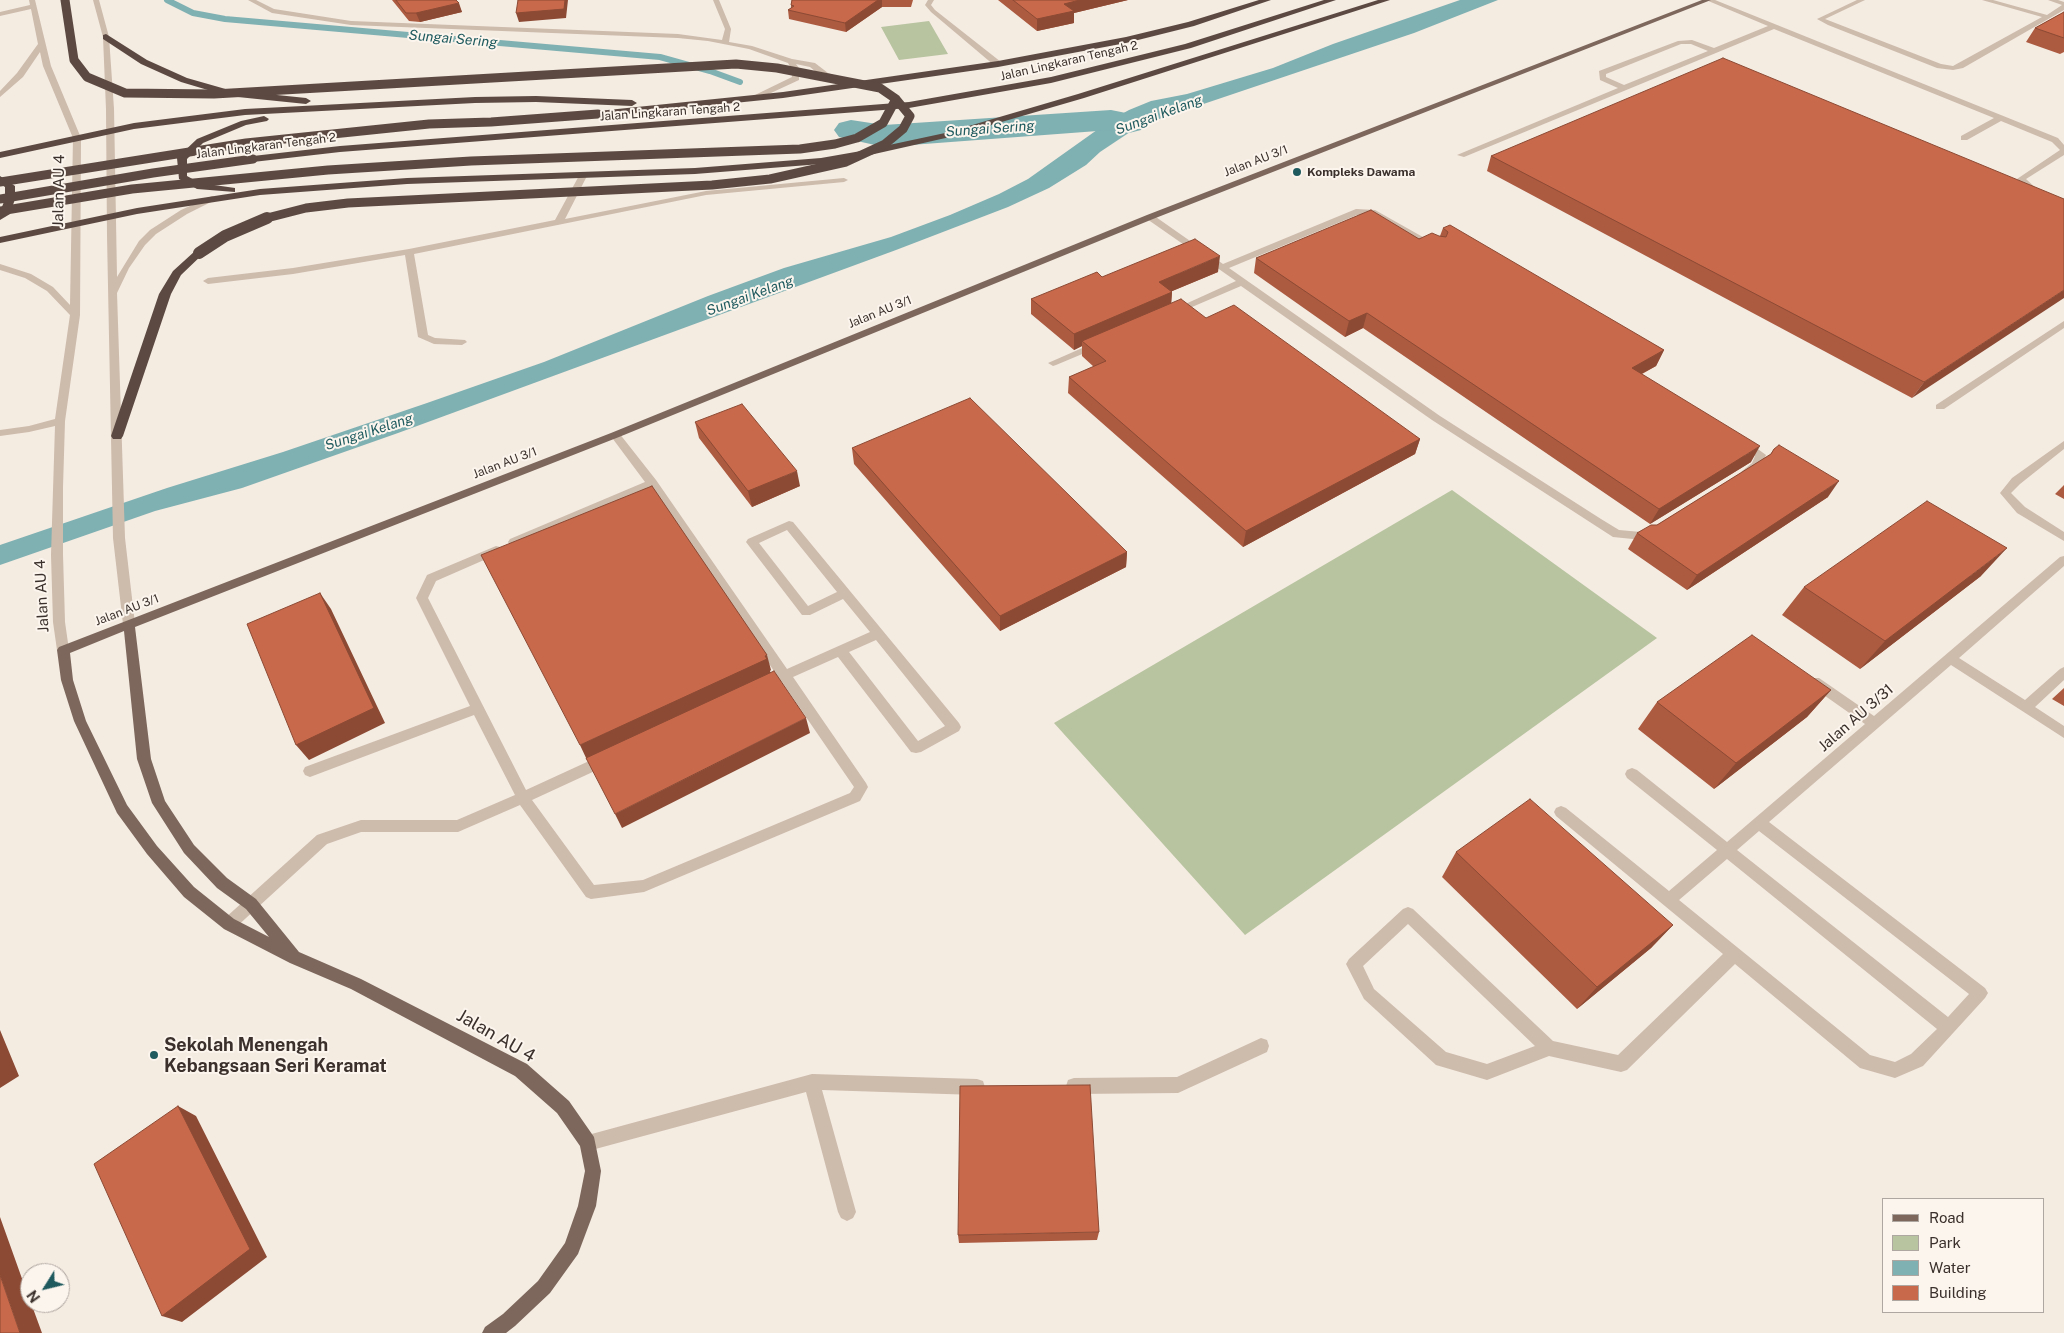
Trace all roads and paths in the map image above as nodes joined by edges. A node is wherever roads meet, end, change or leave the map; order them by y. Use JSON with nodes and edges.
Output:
{"nodes":[{"id":1,"x":65,"y":0,"type":"edge"},
{"id":2,"x":96,"y":0,"type":"edge"},
{"id":3,"x":251,"y":0,"type":"edge"},
{"id":4,"x":716,"y":0,"type":"edge"},
{"id":5,"x":931,"y":0,"type":"edge"},
{"id":6,"x":1267,"y":0,"type":"edge"},
{"id":7,"x":1332,"y":0,"type":"edge"},
{"id":8,"x":1386,"y":0,"type":"edge"},
{"id":9,"x":1709,"y":0,"type":"edge"},
{"id":10,"x":1862,"y":0,"type":"edge"},
{"id":11,"x":1985,"y":0,"type":"edge"},
{"id":12,"x":2051,"y":0,"type":"edge"},
{"id":13,"x":32,"y":3,"type":"edge"},
{"id":14,"x":2064,"y":6,"type":"edge"},
{"id":15,"x":0,"y":14,"type":"edge"},
{"id":16,"x":2048,"y":17,"type":"junction"},
{"id":17,"x":1774,"y":26,"type":"junction"},
{"id":18,"x":106,"y":37,"type":"junction"},
{"id":19,"x":725,"y":43,"type":"junction"},
{"id":20,"x":42,"y":44,"type":"junction"},
{"id":21,"x":1716,"y":50,"type":"junction"},
{"id":22,"x":790,"y":62,"type":"junction"},
{"id":23,"x":998,"y":64,"type":"junction"},
{"id":24,"x":877,"y":82,"type":"junction"},
{"id":25,"x":1625,"y":88,"type":"junction"},
{"id":26,"x":0,"y":95,"type":"edge"},
{"id":27,"x":758,"y":97,"type":"junction"},
{"id":28,"x":896,"y":99,"type":"junction"},
{"id":29,"x":391,"y":103,"type":"junction"},
{"id":30,"x":668,"y":106,"type":"junction"},
{"id":31,"x":318,"y":109,"type":"junction"},
{"id":32,"x":2000,"y":118,"type":"junction"},
{"id":33,"x":111,"y":131,"type":"junction"},
{"id":34,"x":76,"y":138,"type":"junction"},
{"id":35,"x":1964,"y":138,"type":"dead end"},
{"id":36,"x":2064,"y":150,"type":"edge"},
{"id":37,"x":0,"y":155,"type":"edge"},
{"id":38,"x":1462,"y":156,"type":"dead end"},
{"id":39,"x":584,"y":174,"type":"junction"},
{"id":40,"x":844,"y":180,"type":"dead end"},
{"id":41,"x":0,"y":181,"type":"edge"},
{"id":42,"x":260,"y":192,"type":"junction"},
{"id":43,"x":215,"y":198,"type":"junction"},
{"id":44,"x":0,"y":199,"type":"edge"},
{"id":45,"x":2064,"y":210,"type":"edge"},
{"id":46,"x":0,"y":211,"type":"edge"},
{"id":47,"x":111,"y":216,"type":"junction"},
{"id":48,"x":0,"y":217,"type":"edge"},
{"id":49,"x":1150,"y":217,"type":"junction"},
{"id":50,"x":76,"y":223,"type":"junction"},
{"id":51,"x":558,"y":223,"type":"junction"},
{"id":52,"x":0,"y":240,"type":"edge"},
{"id":53,"x":1438,"y":248,"type":"edge"},
{"id":54,"x":409,"y":252,"type":"junction"},
{"id":55,"x":0,"y":267,"type":"edge"},
{"id":56,"x":1222,"y":268,"type":"junction"},
{"id":57,"x":208,"y":281,"type":"dead end"},
{"id":58,"x":1242,"y":282,"type":"junction"},
{"id":59,"x":113,"y":296,"type":"junction"},
{"id":60,"x":1170,"y":313,"type":"edge"},
{"id":61,"x":75,"y":315,"type":"junction"},
{"id":62,"x":2064,"y":324,"type":"edge"},
{"id":63,"x":1107,"y":340,"type":"edge"},
{"id":64,"x":462,"y":342,"type":"dead end"},
{"id":65,"x":1053,"y":363,"type":"dead end"},
{"id":66,"x":1940,"y":407,"type":"dead end"},
{"id":67,"x":60,"y":421,"type":"junction"},
{"id":68,"x":0,"y":433,"type":"edge"},
{"id":69,"x":615,"y":435,"type":"junction"},
{"id":70,"x":117,"y":436,"type":"junction"},
{"id":71,"x":1736,"y":436,"type":"edge"},
{"id":72,"x":2064,"y":444,"type":"edge"},
{"id":73,"x":1740,"y":475,"type":"edge"},
{"id":74,"x":652,"y":483,"type":"junction"},
{"id":75,"x":1659,"y":526,"type":"edge"},
{"id":76,"x":2064,"y":537,"type":"edge"},
{"id":77,"x":2064,"y":560,"type":"edge"},
{"id":78,"x":844,"y":593,"type":"junction"},
{"id":79,"x":129,"y":624,"type":"junction"},
{"id":80,"x":878,"y":634,"type":"junction"},
{"id":81,"x":63,"y":650,"type":"junction"},
{"id":82,"x":840,"y":650,"type":"junction"},
{"id":83,"x":1950,"y":658,"type":"junction"},
{"id":84,"x":2064,"y":672,"type":"edge"},
{"id":85,"x":1803,"y":674,"type":"edge"},
{"id":86,"x":785,"y":675,"type":"junction"},
{"id":87,"x":767,"y":684,"type":"edge"},
{"id":88,"x":2026,"y":707,"type":"junction"},
{"id":89,"x":478,"y":708,"type":"junction"},
{"id":90,"x":1874,"y":723,"type":"junction"},
{"id":91,"x":2064,"y":732,"type":"edge"},
{"id":92,"x":614,"y":756,"type":"edge"},
{"id":93,"x":310,"y":771,"type":"dead end"},
{"id":94,"x":1632,"y":774,"type":"dead end"},
{"id":95,"x":523,"y":798,"type":"junction"},
{"id":96,"x":1561,"y":812,"type":"dead end"},
{"id":97,"x":1760,"y":823,"type":"junction"},
{"id":98,"x":1728,"y":850,"type":"junction"},
{"id":99,"x":1669,"y":900,"type":"junction"},
{"id":100,"x":251,"y":904,"type":"junction"},
{"id":101,"x":229,"y":924,"type":"junction"},
{"id":102,"x":1734,"y":954,"type":"junction"},
{"id":103,"x":295,"y":958,"type":"junction"},
{"id":104,"x":1949,"y":1028,"type":"junction"},
{"id":105,"x":1261,"y":1046,"type":"dead end"},
{"id":106,"x":1549,"y":1048,"type":"junction"},
{"id":107,"x":812,"y":1082,"type":"junction"},
{"id":108,"x":1062,"y":1086,"type":"edge"},
{"id":109,"x":994,"y":1087,"type":"edge"},
{"id":110,"x":588,"y":1143,"type":"junction"},
{"id":111,"x":847,"y":1212,"type":"dead end"},
{"id":112,"x":491,"y":1333,"type":"edge"}],
"edges":[{"from":1,"to":28,"type":"highway","bridge":true},
{"from":2,"to":18,"type":"street","name":"Jalan AU 4"},
{"from":3,"to":19,"type":"street"},
{"from":4,"to":19,"type":"street"},
{"from":5,"to":23,"type":"street"},
{"from":6,"to":23,"type":"highway","name":"Jalan Lingkaran Tengah 2"},
{"from":7,"to":44,"type":"highway","name":"Jalan Lingkaran Tengah 2","bridge":true},
{"from":8,"to":39,"type":"highway","bridge":true},
{"from":9,"to":17,"type":"street"},
{"from":9,"to":49,"type":"main road","name":"Jalan AU 3/1"},
{"from":10,"to":16,"type":"street"},
{"from":11,"to":16,"type":"street"},
{"from":12,"to":14,"type":"street"},
{"from":13,"to":15,"type":"street"},
{"from":13,"to":20,"type":"street"},
{"from":14,"to":16,"type":"street"},
{"from":17,"to":21,"type":"street"},
{"from":17,"to":32,"type":"street"},
{"from":18,"to":29,"type":"highway"},
{"from":18,"to":33,"type":"street","name":"Jalan AU 4"},
{"from":19,"to":22,"type":"street"},
{"from":20,"to":26,"type":"street"},
{"from":20,"to":34,"type":"street"},
{"from":21,"to":25,"type":"street"},
{"from":21,"to":25,"type":"street"},
{"from":22,"to":24,"type":"street"},
{"from":22,"to":27,"type":"street"},
{"from":23,"to":24,"type":"highway","name":"Jalan Lingkaran Tengah 2"},
{"from":24,"to":27,"type":"highway","name":"Jalan Lingkaran Tengah 2"},
{"from":25,"to":38,"type":"street"},
{"from":27,"to":30,"type":"highway","name":"Jalan Lingkaran Tengah 2"},
{"from":28,"to":46,"type":"highway","bridge":true},
{"from":28,"to":70,"type":"highway","bridge":true},
{"from":29,"to":30,"type":"highway"},
{"from":29,"to":31,"type":"highway"},
{"from":30,"to":41,"type":"highway","name":"Jalan Lingkaran Tengah 2","bridge":true},
{"from":31,"to":33,"type":"highway"},
{"from":31,"to":42,"type":"highway"},
{"from":32,"to":35,"type":"street"},
{"from":32,"to":36,"type":"street"},
{"from":33,"to":34,"type":"highway"},
{"from":33,"to":47,"type":"street","name":"Jalan AU 4"},
{"from":34,"to":37,"type":"highway"},
{"from":34,"to":50,"type":"street","name":"Jalan AU 4"},
{"from":36,"to":45,"type":"street"},
{"from":39,"to":42,"type":"highway"},
{"from":39,"to":51,"type":"street"},
{"from":40,"to":51,"type":"street"},
{"from":41,"to":48,"type":"highway"},
{"from":42,"to":43,"type":"highway"},
{"from":43,"to":47,"type":"highway"},
{"from":43,"to":59,"type":"street"},
{"from":47,"to":50,"type":"highway"},
{"from":47,"to":59,"type":"street","name":"Jalan AU 4"},
{"from":49,"to":56,"type":"street"},
{"from":49,"to":69,"type":"main road","name":"Jalan AU 3/1"},
{"from":50,"to":52,"type":"highway"},
{"from":50,"to":61,"type":"street","name":"Jalan AU 4"},
{"from":51,"to":54,"type":"street"},
{"from":53,"to":56,"type":"street"},
{"from":54,"to":57,"type":"street"},
{"from":54,"to":64,"type":"street"},
{"from":55,"to":61,"type":"street"},
{"from":56,"to":58,"type":"street"},
{"from":58,"to":60,"type":"street"},
{"from":58,"to":75,"type":"street"},
{"from":59,"to":70,"type":"street","name":"Jalan AU 4"},
{"from":61,"to":67,"type":"street","name":"Jalan AU 4"},
{"from":62,"to":66,"type":"street"},
{"from":63,"to":65,"type":"street"},
{"from":67,"to":68,"type":"street"},
{"from":67,"to":81,"type":"street","name":"Jalan AU 4"},
{"from":69,"to":74,"type":"street"},
{"from":69,"to":79,"type":"main road","name":"Jalan AU 3/1"},
{"from":70,"to":79,"type":"street","name":"Jalan AU 4"},
{"from":71,"to":73,"type":"street"},
{"from":72,"to":76,"type":"street"},
{"from":74,"to":86,"type":"street"},
{"from":74,"to":89,"type":"street"},
{"from":77,"to":83,"type":"street","name":"Jalan AU 3/31"},
{"from":78,"to":78,"type":"street"},
{"from":78,"to":80,"type":"street"},
{"from":79,"to":81,"type":"main road","name":"Jalan AU 3/1"},
{"from":79,"to":100,"type":"main road","name":"Jalan AU 4"},
{"from":80,"to":82,"type":"street"},
{"from":80,"to":82,"type":"street"},
{"from":81,"to":101,"type":"main road","name":"Jalan AU 4"},
{"from":82,"to":86,"type":"street"},
{"from":83,"to":88,"type":"street"},
{"from":83,"to":90,"type":"street","name":"Jalan AU 3/31"},
{"from":84,"to":88,"type":"street"},
{"from":85,"to":90,"type":"street"},
{"from":86,"to":87,"type":"street"},
{"from":86,"to":95,"type":"street"},
{"from":88,"to":91,"type":"street"},
{"from":89,"to":93,"type":"street"},
{"from":89,"to":95,"type":"street"},
{"from":90,"to":97,"type":"street","name":"Jalan AU 3/31"},
{"from":92,"to":95,"type":"street"},
{"from":94,"to":98,"type":"street"},
{"from":95,"to":100,"type":"street"},
{"from":96,"to":99,"type":"street"},
{"from":97,"to":98,"type":"street","name":"Jalan AU 3/31"},
{"from":97,"to":104,"type":"street"},
{"from":98,"to":99,"type":"street","name":"Jalan AU 3/31"},
{"from":98,"to":104,"type":"street"},
{"from":99,"to":102,"type":"street"},
{"from":100,"to":101,"type":"street"},
{"from":100,"to":103,"type":"main road","name":"Jalan AU 4"},
{"from":101,"to":103,"type":"main road","name":"Jalan AU 4"},
{"from":102,"to":104,"type":"street"},
{"from":102,"to":106,"type":"street"},
{"from":103,"to":110,"type":"main road","name":"Jalan AU 4"},
{"from":105,"to":108,"type":"street"},
{"from":106,"to":106,"type":"street"},
{"from":107,"to":109,"type":"street"},
{"from":107,"to":110,"type":"street"},
{"from":107,"to":111,"type":"street"},
{"from":110,"to":112,"type":"main road","name":"Jalan AU 4"}]}
